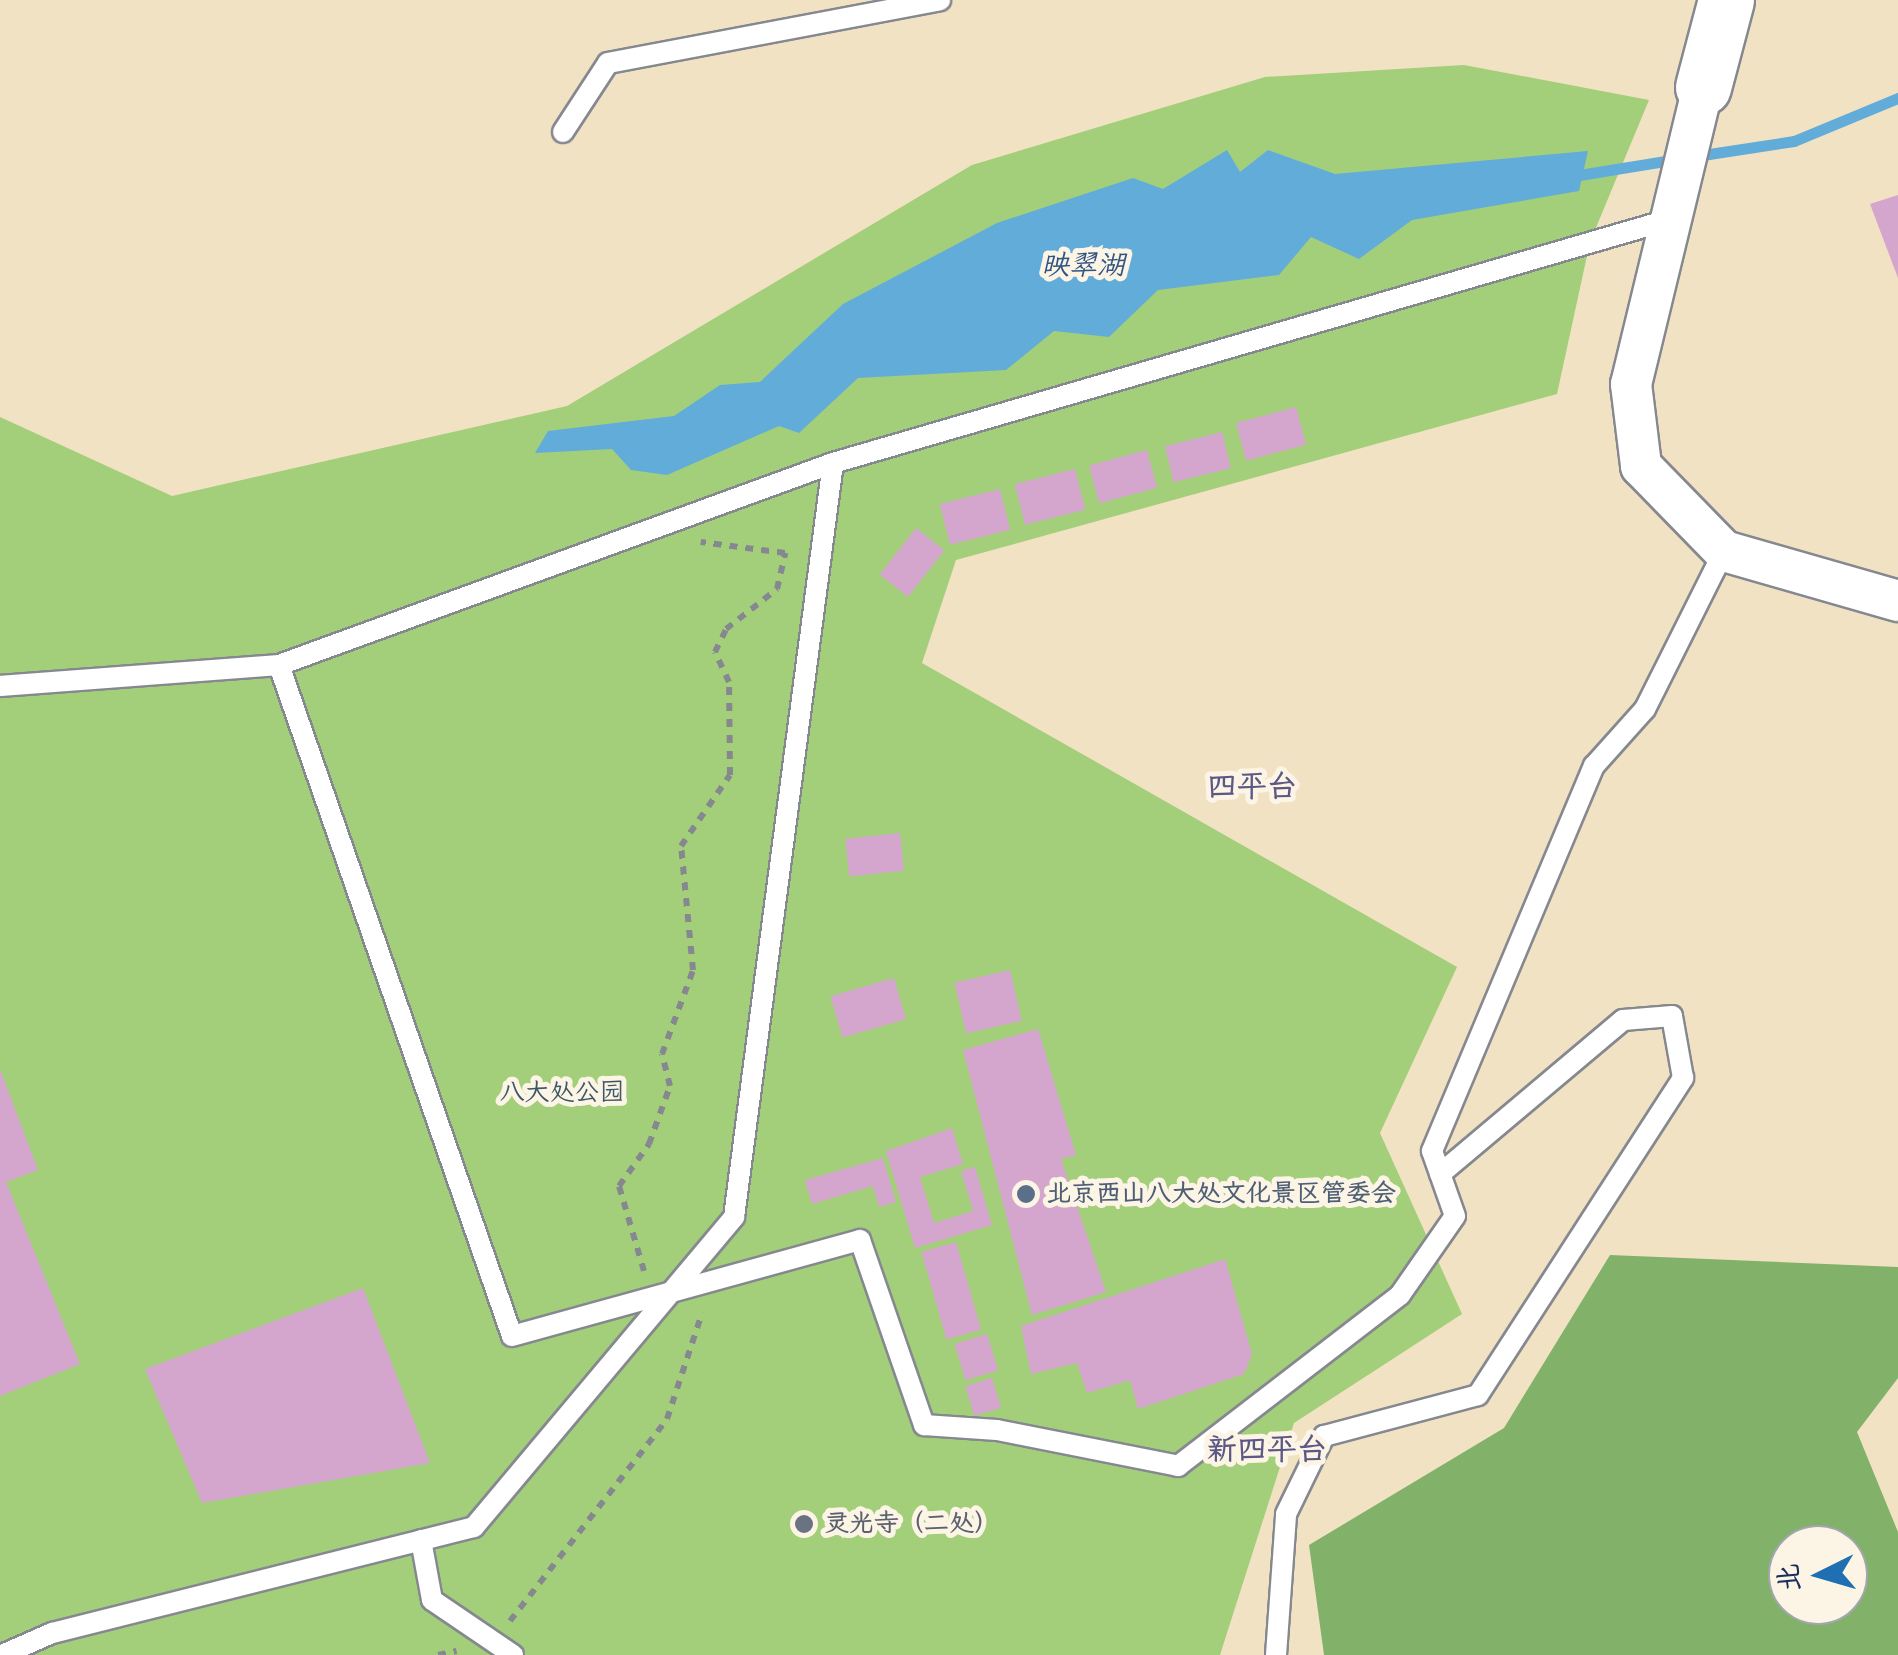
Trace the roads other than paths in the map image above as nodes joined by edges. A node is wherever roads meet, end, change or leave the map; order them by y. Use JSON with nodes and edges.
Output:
{"nodes":[{"id":1,"x":940,"y":0,"type":"edge"},
{"id":2,"x":1726,"y":0,"type":"edge"},
{"id":3,"x":1703,"y":87,"type":"joint"},
{"id":4,"x":563,"y":132,"type":"dead end"},
{"id":5,"x":1671,"y":218,"type":"junction"},
{"id":6,"x":833,"y":463,"type":"junction"},
{"id":7,"x":1724,"y":551,"type":"junction"},
{"id":8,"x":1898,"y":601,"type":"edge"},
{"id":9,"x":280,"y":665,"type":"junction"},
{"id":10,"x":0,"y":686,"type":"edge"},
{"id":11,"x":1440,"y":1174,"type":"junction"},
{"id":12,"x":672,"y":1291,"type":"junction"},
{"id":13,"x":421,"y":1540,"type":"junction"},
{"id":14,"x":2,"y":1655,"type":"edge"},
{"id":15,"x":513,"y":1655,"type":"edge"},
{"id":16,"x":1276,"y":1655,"type":"edge"}],
"edges":[{"from":1,"to":4,"type":"lane"},
{"from":2,"to":3,"type":"street"},
{"from":3,"to":5,"type":"street"},
{"from":5,"to":6,"type":"lane"},
{"from":5,"to":7,"type":"street"},
{"from":6,"to":9,"type":"lane"},
{"from":6,"to":12,"type":"lane"},
{"from":7,"to":8,"type":"street"},
{"from":7,"to":11,"type":"lane"},
{"from":9,"to":10,"type":"lane"},
{"from":9,"to":12,"type":"lane"},
{"from":11,"to":12,"type":"lane"},
{"from":11,"to":16,"type":"lane"},
{"from":12,"to":13,"type":"lane"},
{"from":13,"to":14,"type":"lane"},
{"from":13,"to":15,"type":"lane"}]}
